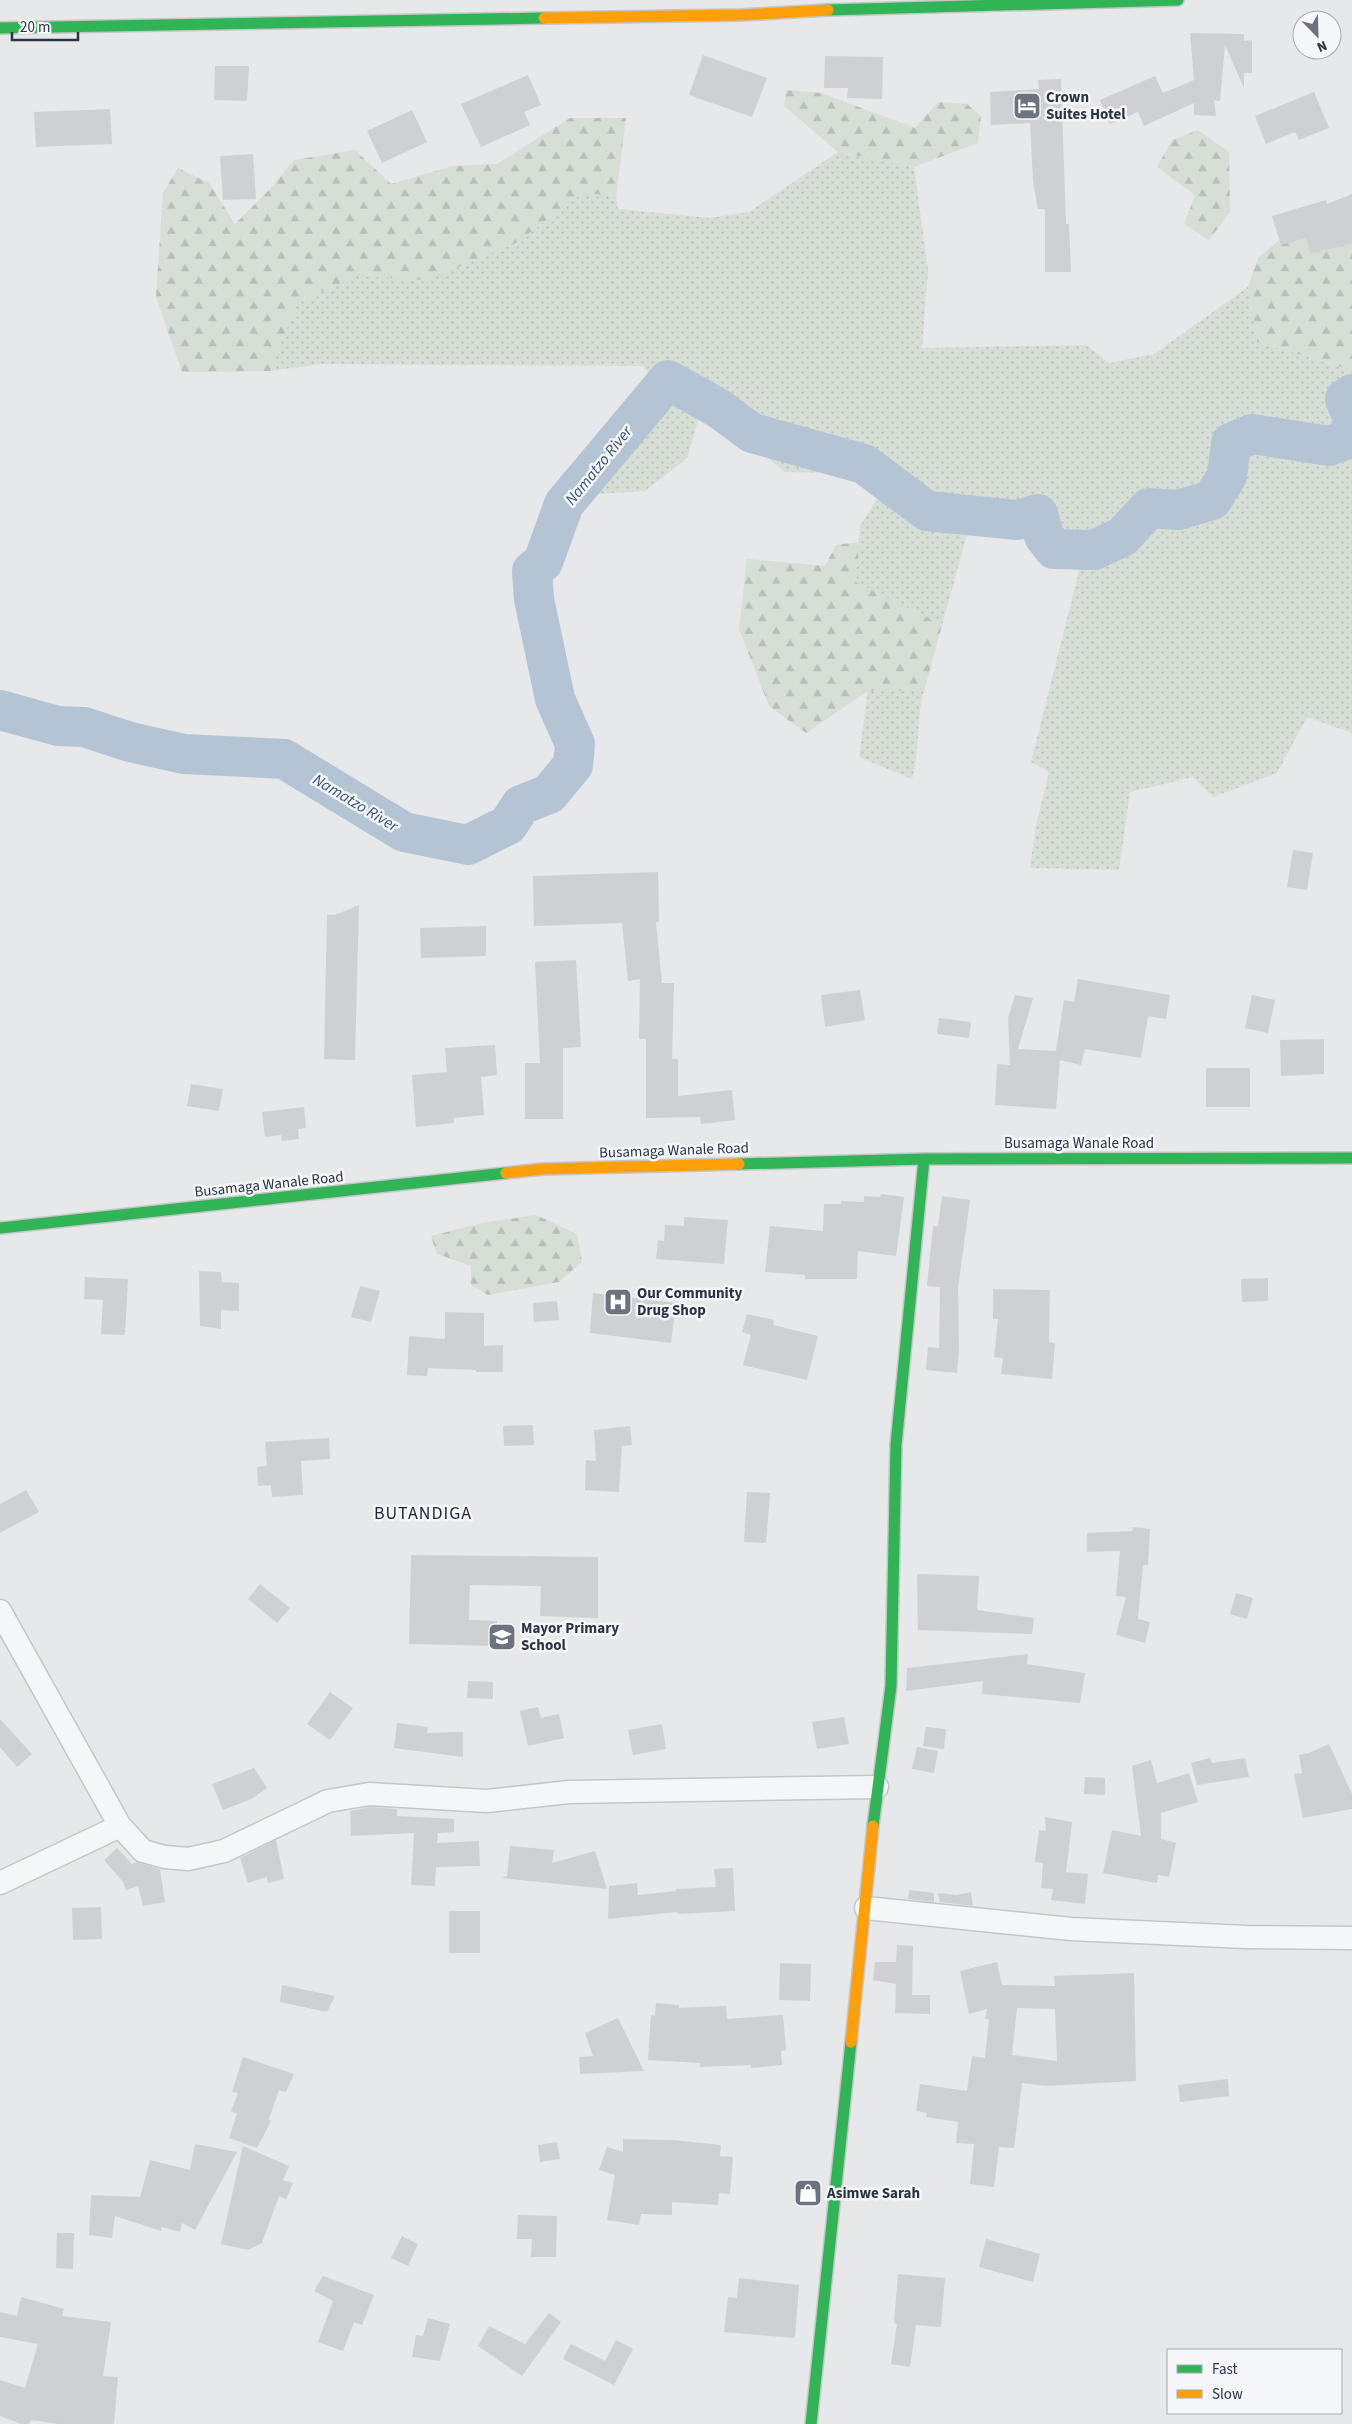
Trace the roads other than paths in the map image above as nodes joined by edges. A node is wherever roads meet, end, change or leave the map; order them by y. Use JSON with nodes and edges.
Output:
{"nodes":[{"id":1,"x":1178,"y":0,"type":"edge"},
{"id":2,"x":1096,"y":1,"type":"edge"},
{"id":3,"x":0,"y":28,"type":"edge"},
{"id":4,"x":1352,"y":1158,"type":"edge"},
{"id":5,"x":924,"y":1159,"type":"junction"},
{"id":6,"x":0,"y":1228,"type":"edge"},
{"id":7,"x":0,"y":1611,"type":"edge"},
{"id":8,"x":877,"y":1787,"type":"junction"},
{"id":9,"x":120,"y":1826,"type":"junction"},
{"id":10,"x":0,"y":1883,"type":"edge"},
{"id":11,"x":866,"y":1908,"type":"junction"},
{"id":12,"x":1352,"y":1938,"type":"edge"},
{"id":13,"x":811,"y":2424,"type":"edge"}],
"edges":[{"from":1,"to":2,"type":"street"},
{"from":2,"to":3,"type":"street"},
{"from":4,"to":5,"type":"street","name":"Busamaga Wanale Road"},
{"from":5,"to":6,"type":"street","name":"Busamaga Wanale Road"},
{"from":5,"to":8,"type":"street"},
{"from":7,"to":9,"type":"street"},
{"from":8,"to":9,"type":"street"},
{"from":8,"to":11,"type":"street"},
{"from":9,"to":10,"type":"street"},
{"from":11,"to":12,"type":"street"},
{"from":11,"to":13,"type":"street"}]}
